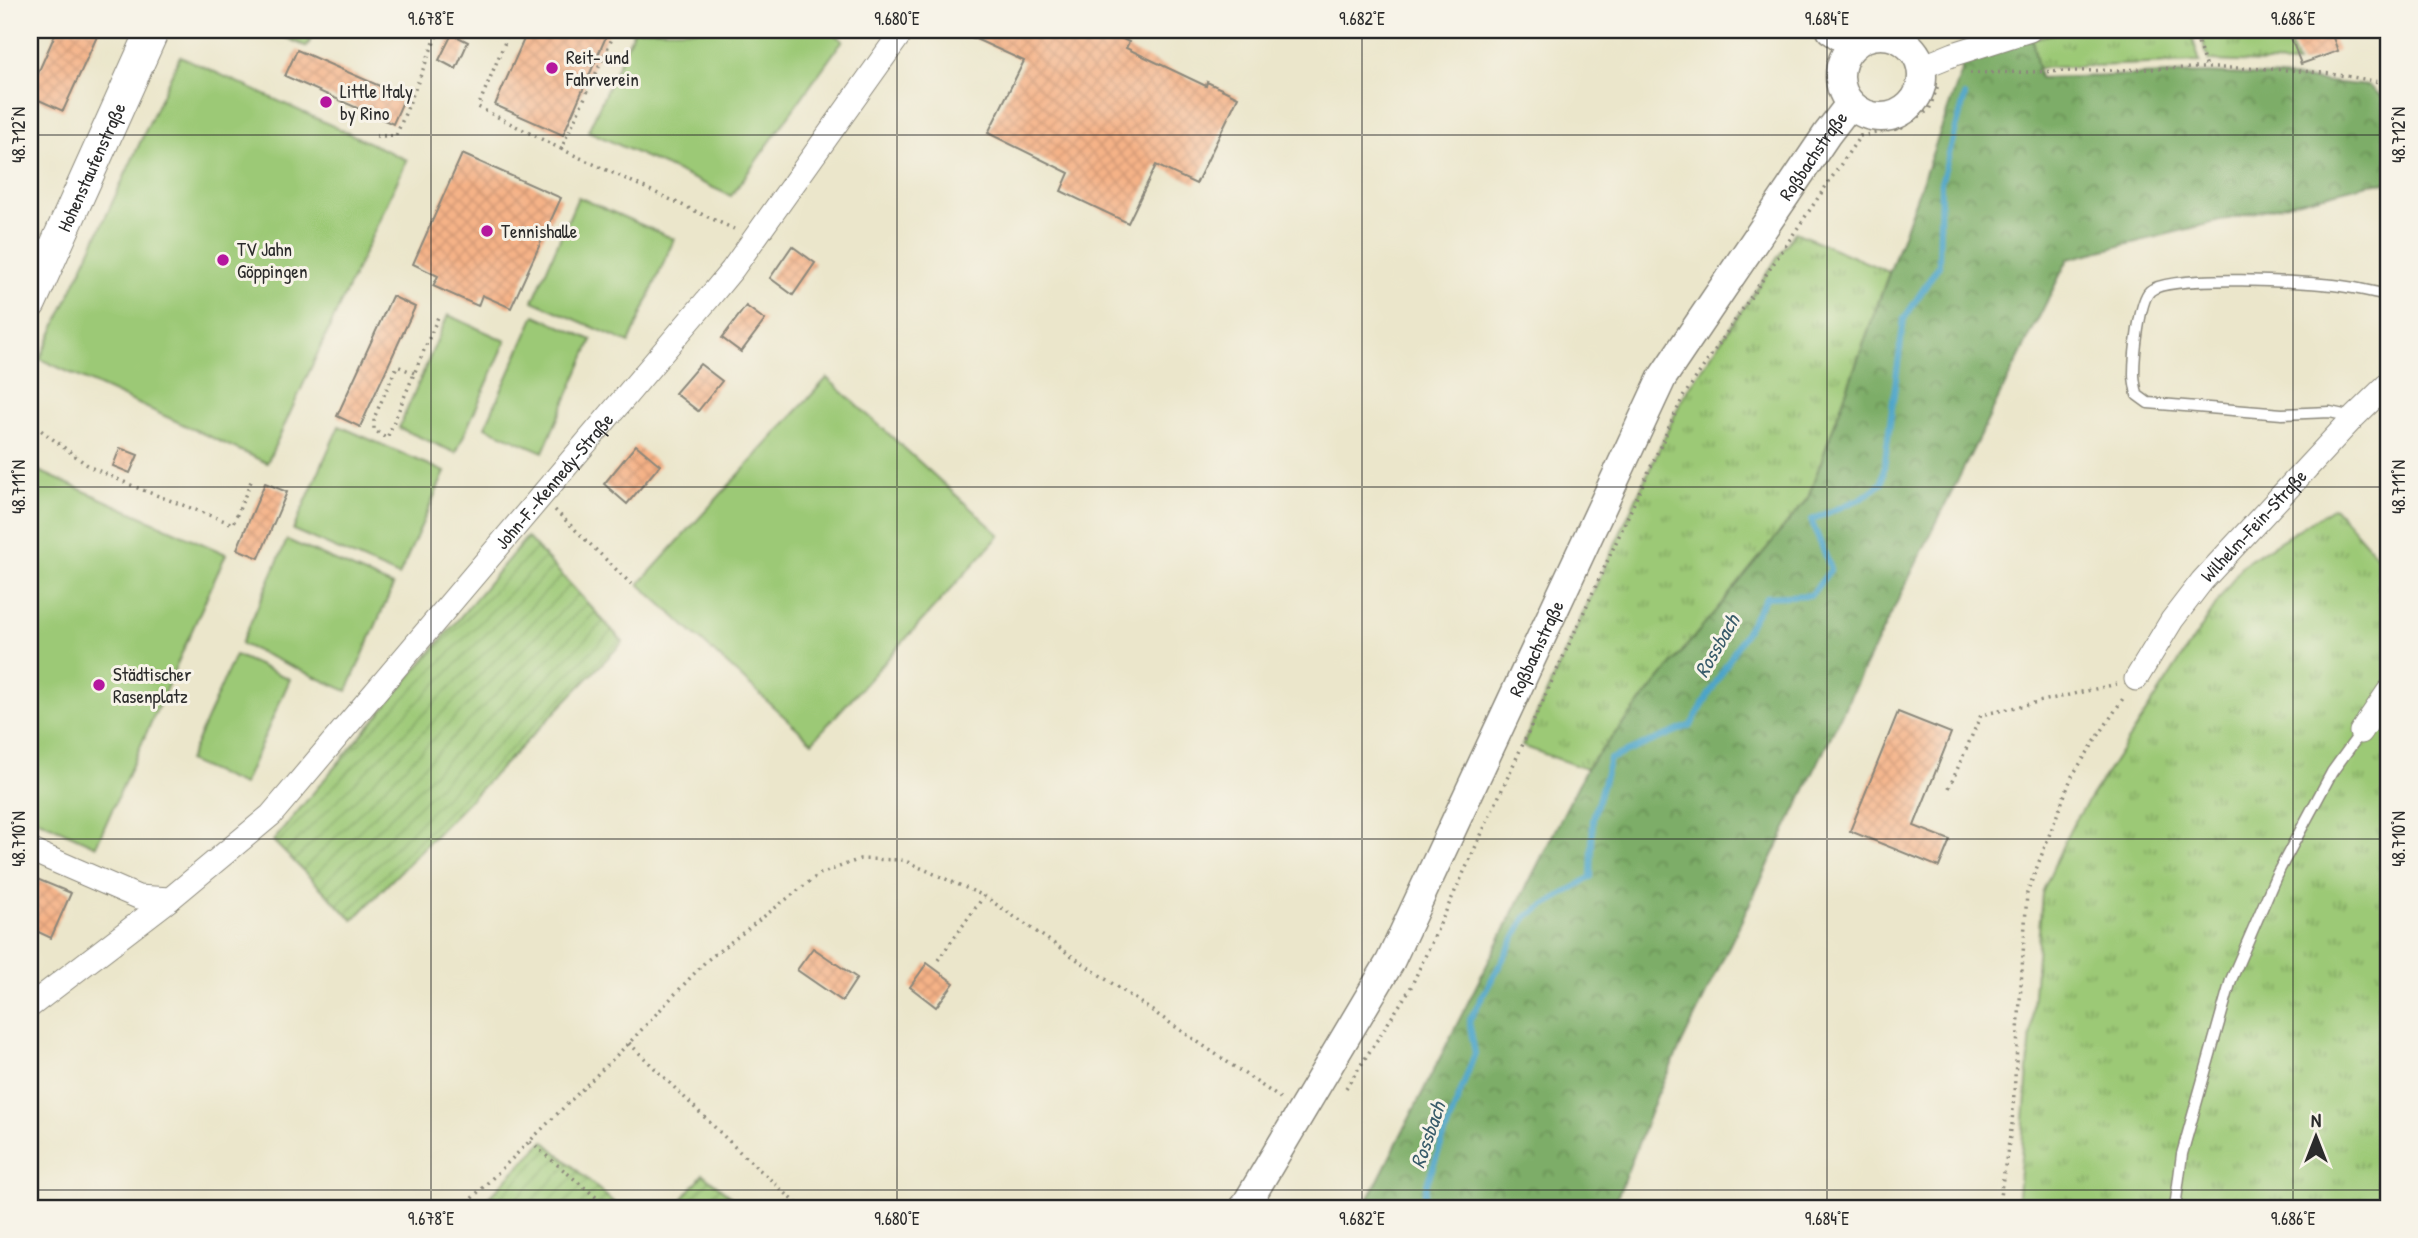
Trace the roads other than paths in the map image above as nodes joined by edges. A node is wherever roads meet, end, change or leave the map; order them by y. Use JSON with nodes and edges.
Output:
{"nodes":[{"id":1,"x":153,"y":30,"type":"edge"},
{"id":2,"x":903,"y":30,"type":"edge"},
{"id":3,"x":2030,"y":30,"type":"edge"},
{"id":4,"x":1842,"y":38,"type":"edge"},
{"id":5,"x":1922,"y":67,"type":"junction"},
{"id":6,"x":1850,"y":104,"type":"junction"},
{"id":7,"x":2388,"y":295,"type":"edge"},
{"id":8,"x":30,"y":303,"type":"edge"},
{"id":9,"x":2388,"y":384,"type":"edge"},
{"id":10,"x":2354,"y":417,"type":"junction"},
{"id":11,"x":2136,"y":679,"type":"road end"},
{"id":12,"x":2388,"y":692,"type":"edge"},
{"id":13,"x":2361,"y":732,"type":"joint"},
{"id":14,"x":30,"y":850,"type":"edge"},
{"id":15,"x":170,"y":899,"type":"junction"},
{"id":16,"x":30,"y":1006,"type":"edge"},
{"id":17,"x":1244,"y":1208,"type":"edge"},
{"id":18,"x":2175,"y":1208,"type":"edge"}],
"edges":[{"from":1,"to":8,"type":"main road","name":"Hohenstaufenstraße"},
{"from":2,"to":15,"type":"street","name":"John-F.-Kennedy-Straße"},
{"from":3,"to":5,"type":"street"},
{"from":4,"to":5,"type":"street"},
{"from":4,"to":6,"type":"street"},
{"from":5,"to":6,"type":"street"},
{"from":6,"to":17,"type":"street","name":"Roßbachstraße"},
{"from":7,"to":10,"type":"lane"},
{"from":9,"to":10,"type":"street","name":"Wilhelm-Fein-Straße"},
{"from":10,"to":11,"type":"street","name":"Wilhelm-Fein-Straße"},
{"from":12,"to":13,"type":"street"},
{"from":13,"to":18,"type":"lane"},
{"from":14,"to":15,"type":"street"},
{"from":15,"to":16,"type":"street","name":"John-F.-Kennedy-Straße"}]}
